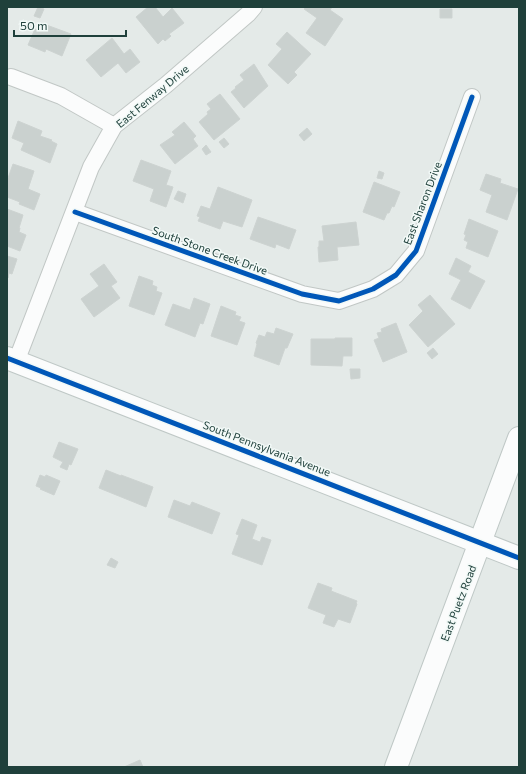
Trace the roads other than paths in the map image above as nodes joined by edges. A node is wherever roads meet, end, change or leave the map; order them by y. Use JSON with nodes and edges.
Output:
{"nodes":[{"id":1,"x":254,"y":7,"type":"edge"},
{"id":2,"x":11,"y":77,"type":"dead end"},
{"id":3,"x":472,"y":97,"type":"dead end"},
{"id":4,"x":114,"y":126,"type":"junction"},
{"id":5,"x":74,"y":212,"type":"junction"},
{"id":6,"x":339,"y":301,"type":"joint"},
{"id":7,"x":12,"y":360,"type":"edge"},
{"id":8,"x":519,"y":438,"type":"edge"},
{"id":9,"x":481,"y":542,"type":"junction"},
{"id":10,"x":519,"y":558,"type":"edge"},
{"id":11,"x":396,"y":767,"type":"edge"}],
"edges":[{"from":1,"to":4,"type":"street","name":"East Fenway Drive"},
{"from":2,"to":4,"type":"street"},
{"from":3,"to":6,"type":"street","name":"East Sharon Drive"},
{"from":4,"to":5,"type":"street","name":"East Fenway Drive"},
{"from":5,"to":6,"type":"street","name":"South Stone Creek Drive"},
{"from":5,"to":7,"type":"street","name":"East Fenway Drive"},
{"from":7,"to":9,"type":"street","name":"South Pennsylvania Avenue"},
{"from":8,"to":9,"type":"street","name":"East Puetz Road"},
{"from":9,"to":10,"type":"street","name":"South Pennsylvania Avenue"},
{"from":9,"to":11,"type":"street","name":"East Puetz Road"}]}
